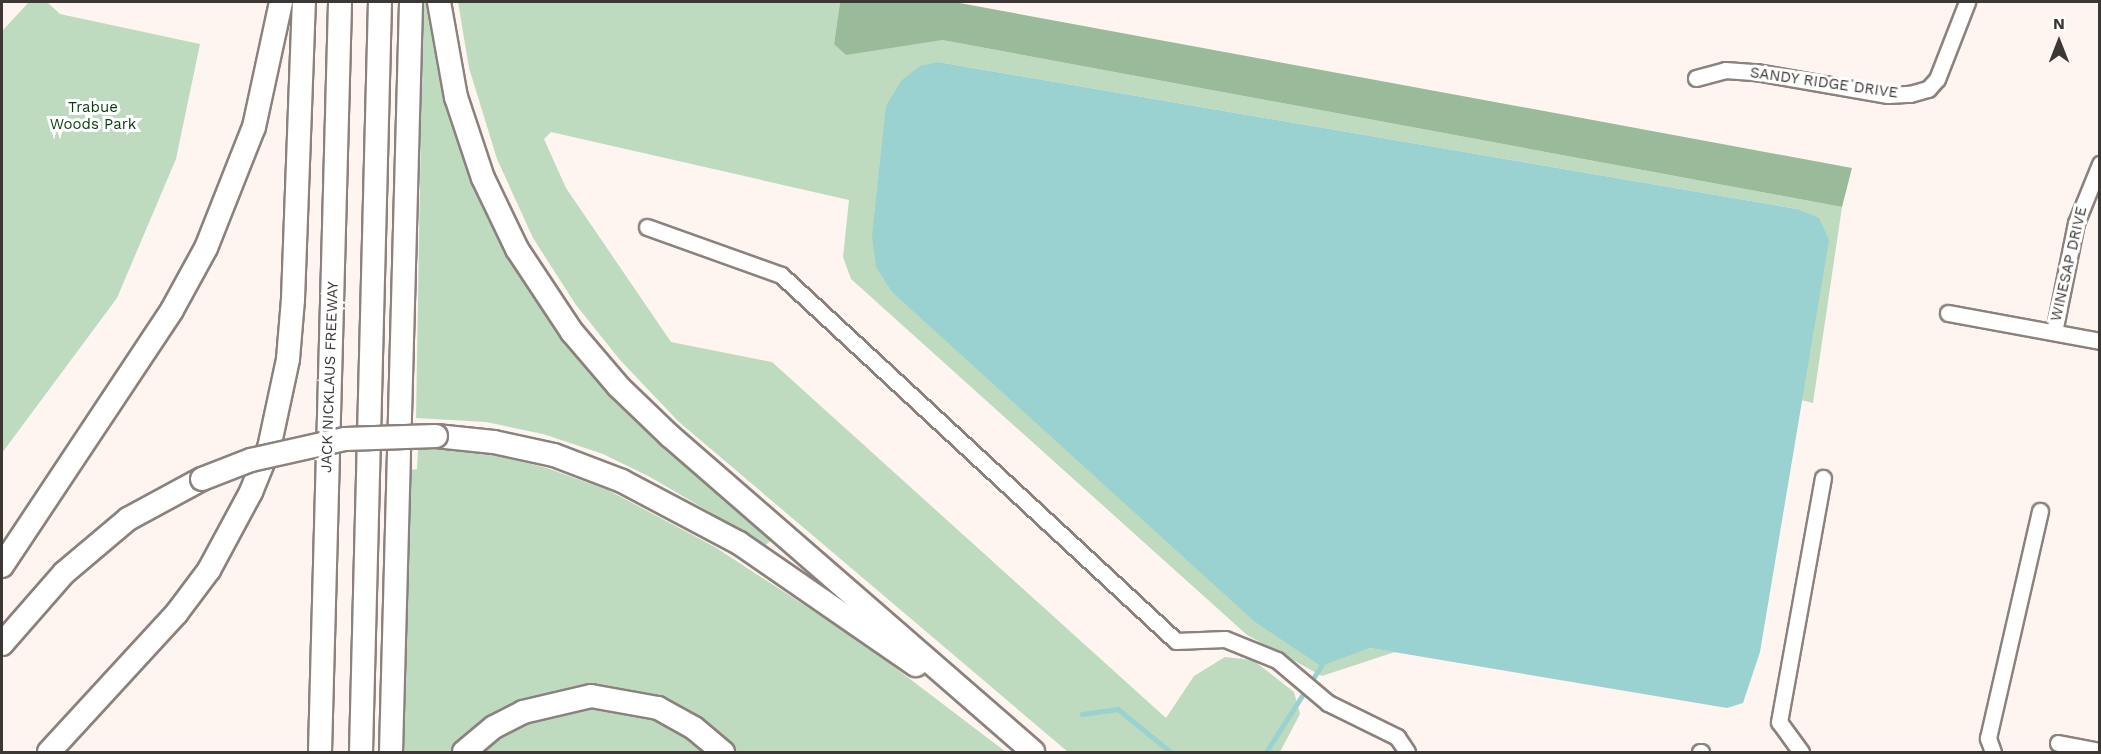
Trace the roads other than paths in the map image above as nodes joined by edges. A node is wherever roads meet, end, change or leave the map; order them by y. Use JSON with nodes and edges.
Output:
{"nodes":[{"id":1,"x":281,"y":2,"type":"edge"},
{"id":2,"x":304,"y":2,"type":"edge"},
{"id":3,"x":340,"y":2,"type":"edge"},
{"id":4,"x":380,"y":2,"type":"edge"},
{"id":5,"x":411,"y":2,"type":"edge"},
{"id":6,"x":439,"y":2,"type":"edge"},
{"id":7,"x":1967,"y":2,"type":"edge"},
{"id":8,"x":1696,"y":78,"type":"dead end"},
{"id":9,"x":2100,"y":164,"type":"edge"},
{"id":10,"x":647,"y":227,"type":"dead end"},
{"id":11,"x":1948,"y":313,"type":"dead end"},
{"id":12,"x":2054,"y":332,"type":"junction"},
{"id":13,"x":2100,"y":341,"type":"edge"},
{"id":14,"x":1823,"y":478,"type":"dead end"},
{"id":15,"x":2040,"y":511,"type":"dead end"},
{"id":16,"x":2,"y":566,"type":"edge"},
{"id":17,"x":2,"y":644,"type":"edge"},
{"id":18,"x":2058,"y":743,"type":"dead end"},
{"id":19,"x":1029,"y":749,"type":"edge"},
{"id":20,"x":2100,"y":751,"type":"edge"},
{"id":21,"x":49,"y":753,"type":"edge"},
{"id":22,"x":320,"y":753,"type":"edge"},
{"id":23,"x":361,"y":753,"type":"edge"},
{"id":24,"x":392,"y":753,"type":"edge"},
{"id":25,"x":464,"y":753,"type":"edge"},
{"id":26,"x":723,"y":753,"type":"edge"},
{"id":27,"x":1407,"y":753,"type":"edge"},
{"id":28,"x":1801,"y":753,"type":"edge"},
{"id":29,"x":1993,"y":753,"type":"edge"}],
"edges":[{"from":1,"to":16,"type":"highway"},
{"from":2,"to":21,"type":"highway"},
{"from":3,"to":22,"type":"highway","name":"JACK NICKLAUS FREEWAY"},
{"from":4,"to":23,"type":"highway"},
{"from":5,"to":24,"type":"highway"},
{"from":6,"to":19,"type":"highway"},
{"from":7,"to":8,"type":"street","name":"SANDY RIDGE DRIVE"},
{"from":9,"to":12,"type":"street","name":"WINESAP DRIVE"},
{"from":10,"to":27,"type":"street"},
{"from":11,"to":12,"type":"street"},
{"from":12,"to":13,"type":"street"},
{"from":14,"to":28,"type":"street"},
{"from":15,"to":29,"type":"street"},
{"from":17,"to":19,"type":"highway","bridge":true},
{"from":18,"to":20,"type":"street"},
{"from":25,"to":26,"type":"highway"}]}
